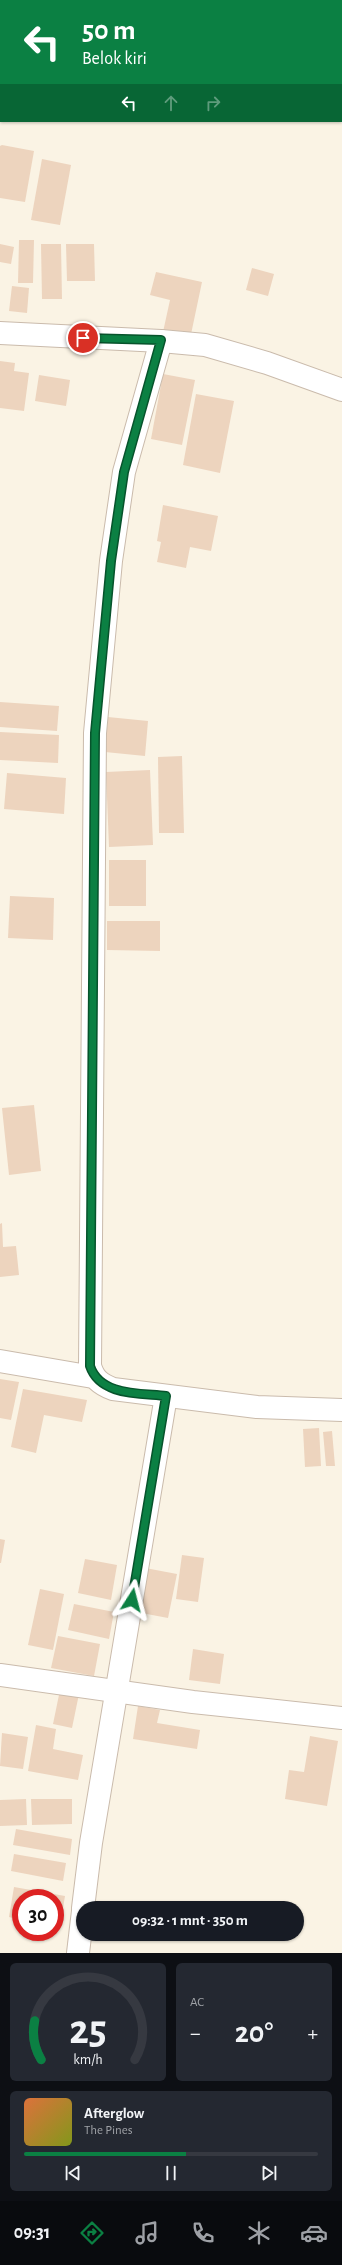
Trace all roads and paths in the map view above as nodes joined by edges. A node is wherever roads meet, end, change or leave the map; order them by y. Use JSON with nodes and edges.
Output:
{"nodes":[{"id":1,"x":0,"y":333,"type":"edge"},
{"id":2,"x":161,"y":340,"type":"junction"},
{"id":3,"x":342,"y":390,"type":"edge"},
{"id":4,"x":0,"y":1361,"type":"edge"},
{"id":5,"x":94,"y":1377,"type":"junction"},
{"id":6,"x":166,"y":1396,"type":"junction"},
{"id":7,"x":342,"y":1410,"type":"edge"},
{"id":8,"x":0,"y":1675,"type":"edge"},
{"id":9,"x":118,"y":1691,"type":"junction"},
{"id":10,"x":342,"y":1718,"type":"edge"},
{"id":11,"x":84,"y":1901,"type":"edge"},
{"id":12,"x":79,"y":1941,"type":"edge"},
{"id":13,"x":78,"y":1953,"type":"edge"}],
"edges":[{"from":1,"to":2,"type":"street"},
{"from":2,"to":3,"type":"street"},
{"from":2,"to":5,"type":"street"},
{"from":4,"to":5,"type":"street"},
{"from":5,"to":6,"type":"street"},
{"from":6,"to":7,"type":"street"},
{"from":6,"to":9,"type":"street"},
{"from":8,"to":9,"type":"street"},
{"from":9,"to":10,"type":"street"},
{"from":9,"to":11,"type":"street"},
{"from":12,"to":13,"type":"street"}]}
